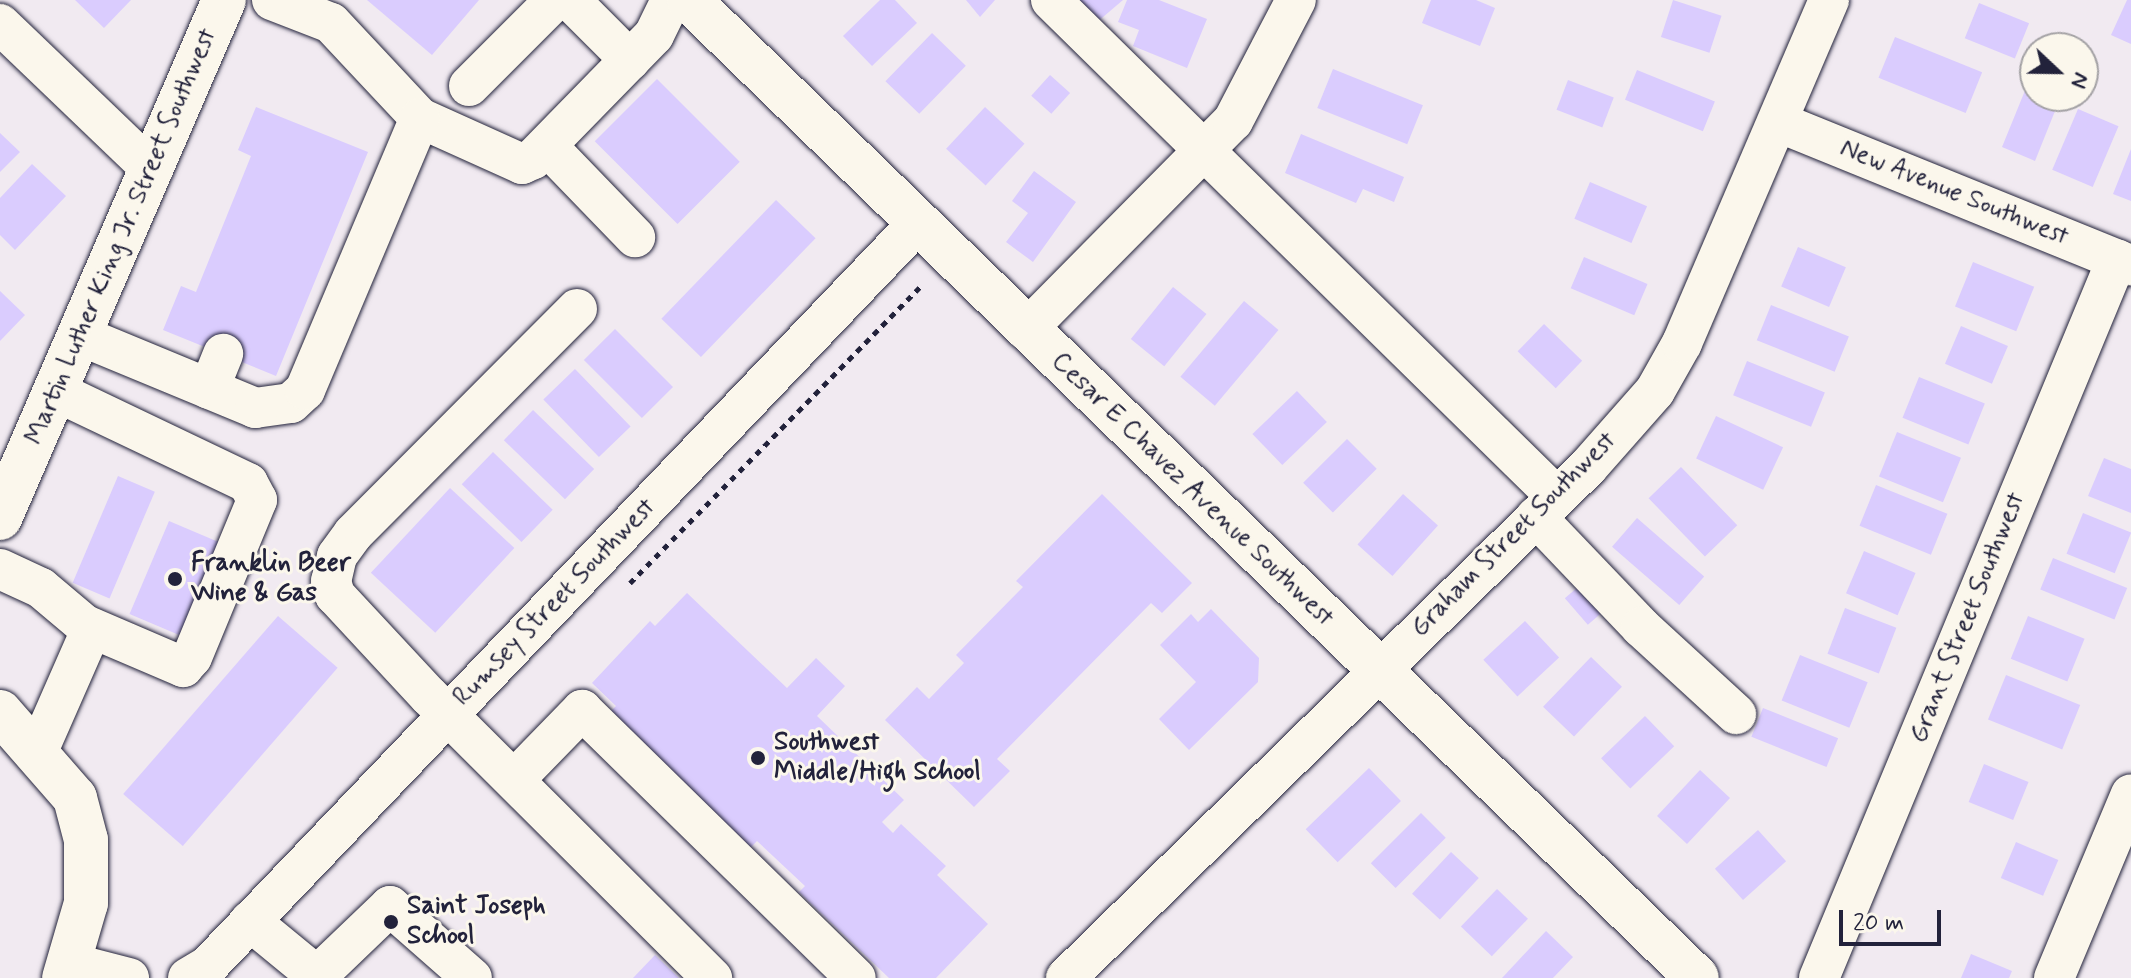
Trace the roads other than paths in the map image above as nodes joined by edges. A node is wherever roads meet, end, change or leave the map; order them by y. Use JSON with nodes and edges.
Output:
{"nodes":[{"id":1,"x":224,"y":0,"type":"edge"},
{"id":2,"x":272,"y":0,"type":"edge"},
{"id":3,"x":555,"y":0,"type":"edge"},
{"id":4,"x":570,"y":0,"type":"edge"},
{"id":5,"x":671,"y":0,"type":"edge"},
{"id":6,"x":689,"y":0,"type":"edge"},
{"id":7,"x":1051,"y":0,"type":"edge"},
{"id":8,"x":1296,"y":0,"type":"edge"},
{"id":9,"x":1829,"y":0,"type":"edge"},
{"id":10,"x":0,"y":24,"type":"edge"},
{"id":11,"x":630,"y":60,"type":"junction"},
{"id":12,"x":469,"y":86,"type":"dead end"},
{"id":13,"x":420,"y":118,"type":"junction"},
{"id":14,"x":1778,"y":122,"type":"junction"},
{"id":15,"x":547,"y":146,"type":"junction"},
{"id":16,"x":1205,"y":152,"type":"junction"},
{"id":17,"x":152,"y":170,"type":"junction"},
{"id":18,"x":918,"y":223,"type":"junction"},
{"id":19,"x":635,"y":237,"type":"dead end"},
{"id":20,"x":2124,"y":262,"type":"edge"},
{"id":21,"x":577,"y":309,"type":"dead end"},
{"id":22,"x":1026,"y":330,"type":"junction"},
{"id":23,"x":79,"y":335,"type":"junction"},
{"id":24,"x":55,"y":391,"type":"junction"},
{"id":25,"x":1546,"y":507,"type":"junction"},
{"id":26,"x":0,"y":518,"type":"edge"},
{"id":27,"x":0,"y":569,"type":"edge"},
{"id":28,"x":92,"y":628,"type":"junction"},
{"id":29,"x":1376,"y":670,"type":"junction"},
{"id":30,"x":0,"y":712,"type":"edge"},
{"id":31,"x":450,"y":713,"type":"junction"},
{"id":32,"x":1736,"y":714,"type":"dead end"},
{"id":33,"x":38,"y":751,"type":"junction"},
{"id":34,"x":514,"y":780,"type":"junction"},
{"id":35,"x":2131,"y":794,"type":"edge"},
{"id":36,"x":250,"y":921,"type":"junction"},
{"id":37,"x":67,"y":970,"type":"edge"},
{"id":38,"x":129,"y":978,"type":"edge"},
{"id":39,"x":188,"y":978,"type":"edge"},
{"id":40,"x":472,"y":978,"type":"edge"},
{"id":41,"x":712,"y":978,"type":"edge"},
{"id":42,"x":856,"y":978,"type":"edge"},
{"id":43,"x":1066,"y":978,"type":"edge"},
{"id":44,"x":1697,"y":978,"type":"edge"},
{"id":45,"x":1819,"y":978,"type":"edge"},
{"id":46,"x":2054,"y":978,"type":"edge"}],
"edges":[{"from":1,"to":17,"type":"main road","name":"Martin Luther King Jr. Street Southwest"},
{"from":2,"to":13,"type":"street"},
{"from":3,"to":12,"type":"street"},
{"from":4,"to":11,"type":"street"},
{"from":5,"to":11,"type":"street"},
{"from":6,"to":18,"type":"main road","name":"Cesar E Chavez Avenue Southwest"},
{"from":7,"to":16,"type":"street"},
{"from":8,"to":16,"type":"street"},
{"from":9,"to":14,"type":"street","name":"Graham Street Southwest"},
{"from":10,"to":17,"type":"street"},
{"from":11,"to":15,"type":"street"},
{"from":13,"to":15,"type":"street"},
{"from":13,"to":23,"type":"street"},
{"from":14,"to":20,"type":"street","name":"New Avenue Southwest"},
{"from":14,"to":25,"type":"street","name":"Graham Street Southwest"},
{"from":15,"to":19,"type":"street"},
{"from":16,"to":22,"type":"street"},
{"from":16,"to":25,"type":"street"},
{"from":17,"to":23,"type":"main road","name":"Martin Luther King Jr. Street Southwest"},
{"from":18,"to":22,"type":"main road","name":"Cesar E Chavez Avenue Southwest"},
{"from":18,"to":31,"type":"street","name":"Rumsey Street Southwest"},
{"from":20,"to":45,"type":"street","name":"Grant Street Southwest"},
{"from":21,"to":31,"type":"street"},
{"from":22,"to":29,"type":"main road","name":"Cesar E Chavez Avenue Southwest"},
{"from":23,"to":24,"type":"main road","name":"Martin Luther King Jr. Street Southwest"},
{"from":24,"to":26,"type":"main road","name":"Martin Luther King Jr. Street Southwest"},
{"from":24,"to":28,"type":"street"},
{"from":25,"to":29,"type":"street","name":"Graham Street Southwest"},
{"from":25,"to":32,"type":"street"},
{"from":27,"to":28,"type":"street"},
{"from":28,"to":33,"type":"street"},
{"from":29,"to":43,"type":"street","name":"Graham Street Southwest"},
{"from":29,"to":44,"type":"main road","name":"Cesar E Chavez Avenue Southwest"},
{"from":30,"to":33,"type":"main road"},
{"from":31,"to":34,"type":"street"},
{"from":31,"to":36,"type":"street","name":"Rumsey Street Southwest"},
{"from":33,"to":37,"type":"main road"},
{"from":34,"to":41,"type":"street"},
{"from":34,"to":42,"type":"street"},
{"from":35,"to":46,"type":"street"},
{"from":36,"to":39,"type":"street","name":"Rumsey Street Southwest"},
{"from":36,"to":40,"type":"street"},
{"from":37,"to":38,"type":"street"}]}
